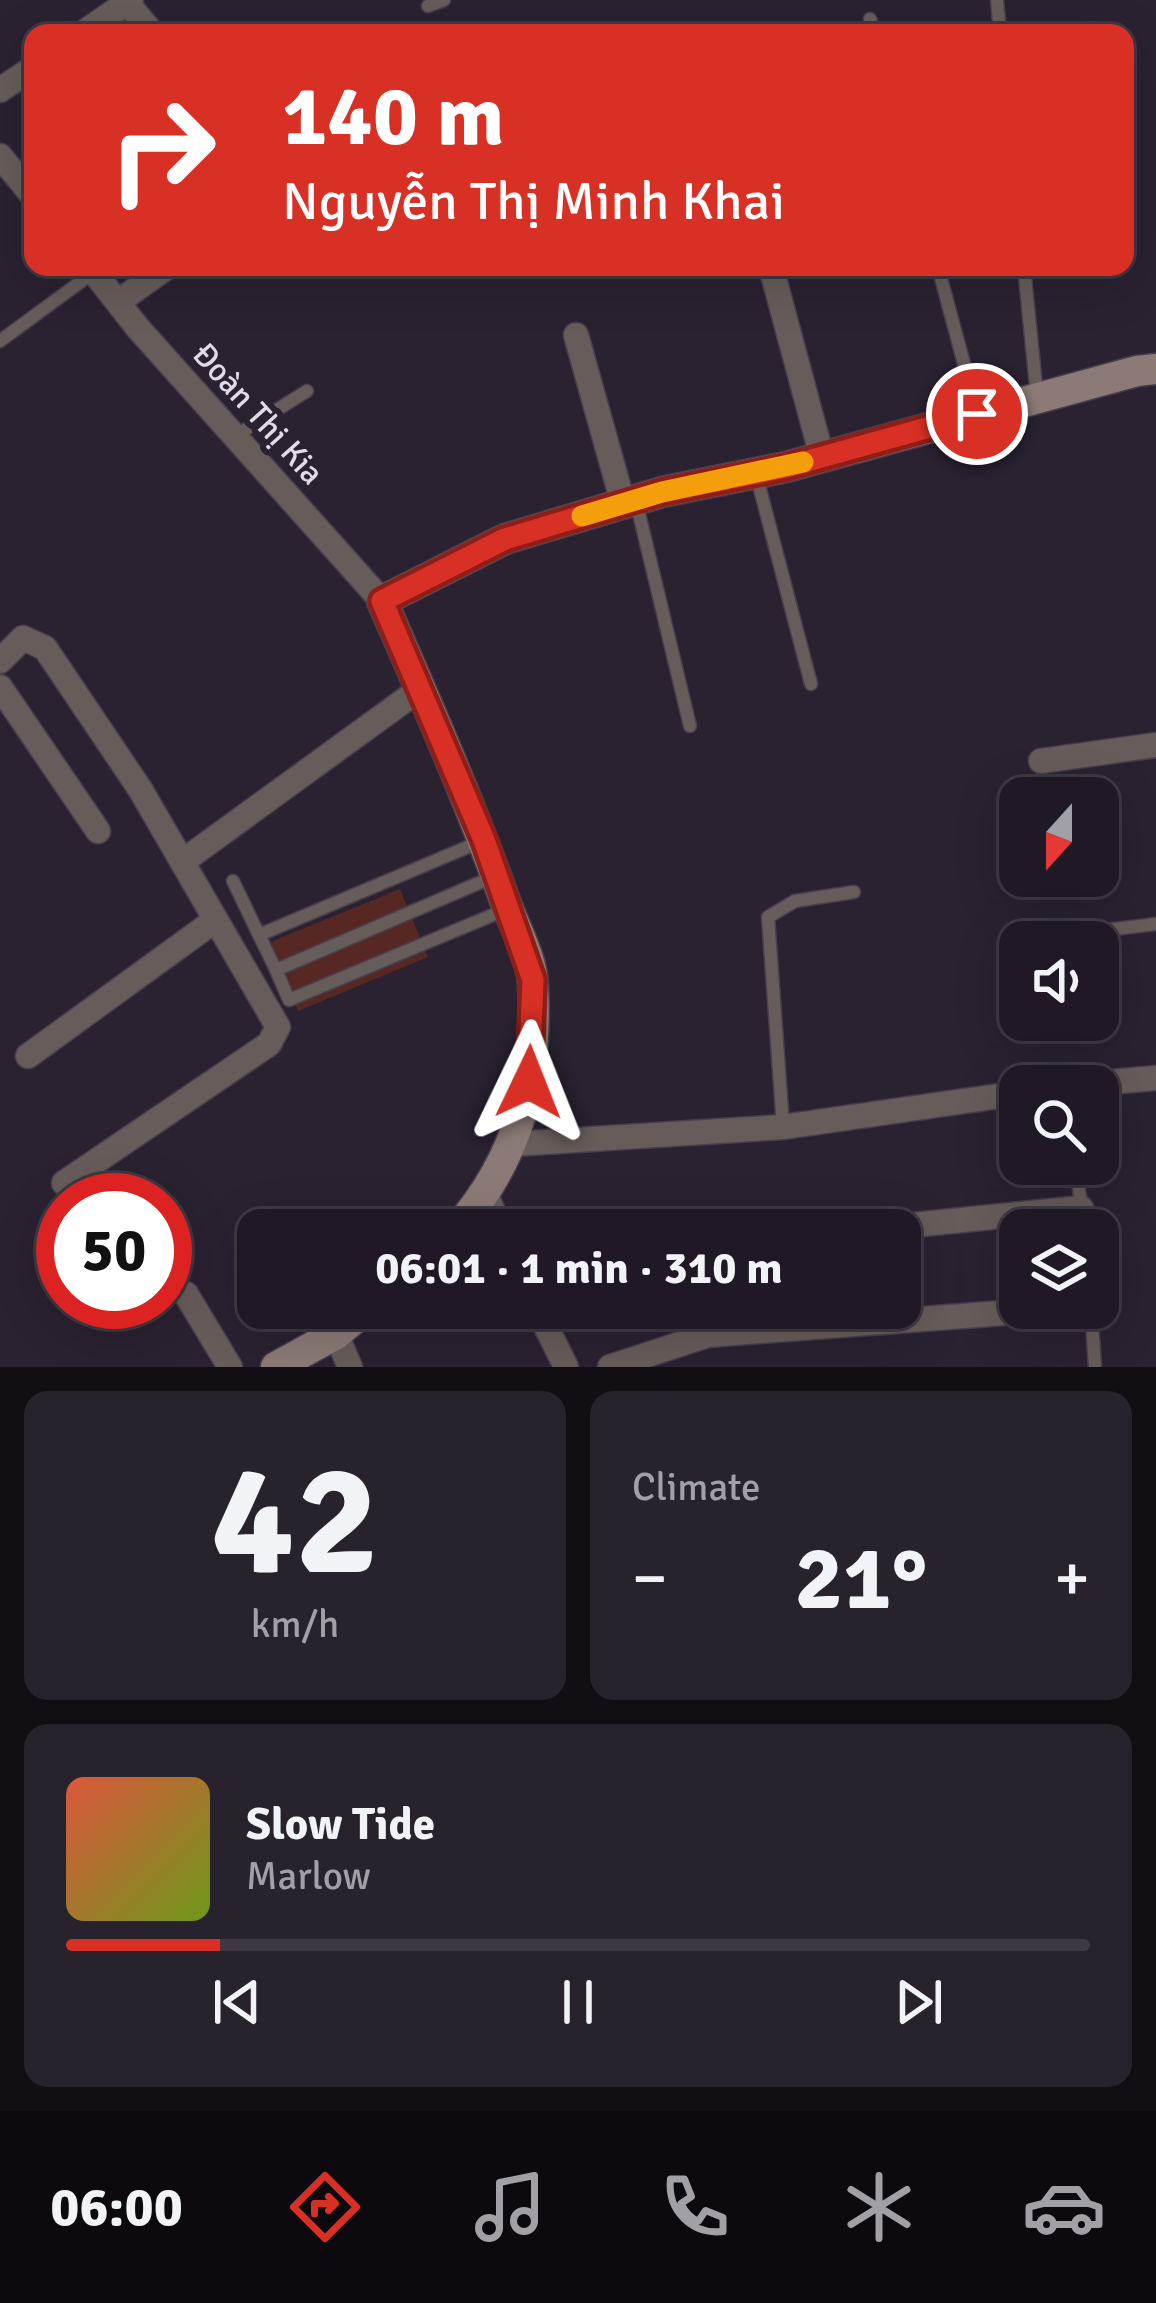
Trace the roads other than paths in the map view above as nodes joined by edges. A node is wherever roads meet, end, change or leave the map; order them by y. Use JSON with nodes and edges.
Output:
{"nodes":[{"id":1,"x":444,"y":0,"type":"edge"},
{"id":2,"x":128,"y":1,"type":"edge"},
{"id":3,"x":428,"y":6,"type":"dead end"},
{"id":4,"x":96,"y":24,"type":"edge"},
{"id":5,"x":83,"y":276,"type":"edge"},
{"id":6,"x":98,"y":276,"type":"edge"},
{"id":7,"x":154,"y":276,"type":"edge"},
{"id":8,"x":773,"y":276,"type":"edge"},
{"id":9,"x":940,"y":276,"type":"edge"},
{"id":10,"x":1025,"y":276,"type":"edge"},
{"id":11,"x":118,"y":302,"type":"junction"},
{"id":12,"x":576,"y":335,"type":"dead end"},
{"id":13,"x":0,"y":341,"type":"edge"},
{"id":14,"x":1156,"y":369,"type":"edge"},
{"id":15,"x":307,"y":391,"type":"dead end"},
{"id":16,"x":1038,"y":397,"type":"junction"},
{"id":17,"x":977,"y":414,"type":"junction"},
{"id":18,"x":235,"y":436,"type":"junction"},
{"id":19,"x":822,"y":457,"type":"junction"},
{"id":20,"x":756,"y":473,"type":"junction"},
{"id":21,"x":630,"y":502,"type":"junction"},
{"id":22,"x":382,"y":601,"type":"junction"},
{"id":23,"x":0,"y":662,"type":"edge"},
{"id":24,"x":811,"y":684,"type":"dead end"},
{"id":25,"x":0,"y":687,"type":"edge"},
{"id":26,"x":420,"y":689,"type":"junction"},
{"id":27,"x":691,"y":726,"type":"dead end"},
{"id":28,"x":1156,"y":745,"type":"edge"},
{"id":29,"x":1041,"y":760,"type":"dead end"},
{"id":30,"x":98,"y":831,"type":"dead end"},
{"id":31,"x":484,"y":840,"type":"junction"},
{"id":32,"x":182,"y":862,"type":"junction"},
{"id":33,"x":496,"y":876,"type":"junction"},
{"id":34,"x":233,"y":881,"type":"dead end"},
{"id":35,"x":854,"y":892,"type":"dead end"},
{"id":36,"x":508,"y":908,"type":"junction"},
{"id":37,"x":214,"y":921,"type":"junction"},
{"id":38,"x":1156,"y":924,"type":"edge"},
{"id":39,"x":1119,"y":929,"type":"edge"},
{"id":40,"x":260,"y":935,"type":"junction"},
{"id":41,"x":276,"y":970,"type":"junction"},
{"id":42,"x":28,"y":1056,"type":"dead end"},
{"id":43,"x":1156,"y":1078,"type":"edge"},
{"id":44,"x":1119,"y":1081,"type":"edge"},
{"id":45,"x":999,"y":1096,"type":"edge"},
{"id":46,"x":783,"y":1127,"type":"junction"},
{"id":47,"x":513,"y":1144,"type":"junction"},
{"id":48,"x":79,"y":1173,"type":"edge"},
{"id":49,"x":486,"y":1196,"type":"junction"},
{"id":50,"x":475,"y":1209,"type":"edge"},
{"id":51,"x":492,"y":1209,"type":"edge"},
{"id":52,"x":999,"y":1223,"type":"edge"},
{"id":53,"x":921,"y":1227,"type":"edge"},
{"id":54,"x":192,"y":1304,"type":"edge"},
{"id":55,"x":999,"y":1313,"type":"edge"},
{"id":56,"x":342,"y":1329,"type":"edge"},
{"id":57,"x":547,"y":1329,"type":"edge"},
{"id":58,"x":1092,"y":1329,"type":"edge"},
{"id":59,"x":336,"y":1334,"type":"junction"},
{"id":60,"x":230,"y":1367,"type":"edge"},
{"id":61,"x":276,"y":1367,"type":"edge"},
{"id":62,"x":350,"y":1367,"type":"edge"},
{"id":63,"x":566,"y":1367,"type":"edge"},
{"id":64,"x":610,"y":1367,"type":"edge"},
{"id":65,"x":1095,"y":1367,"type":"edge"}],
"edges":[{"from":1,"to":3,"type":"lane"},
{"from":2,"to":4,"type":"street"},
{"from":5,"to":13,"type":"lane"},
{"from":6,"to":11,"type":"street","name":"Đoàn Thị Kia"},
{"from":7,"to":11,"type":"street"},
{"from":8,"to":19,"type":"street"},
{"from":9,"to":17,"type":"lane"},
{"from":10,"to":16,"type":"lane"},
{"from":11,"to":18,"type":"street","name":"Đoàn Thị Kia"},
{"from":12,"to":21,"type":"street"},
{"from":14,"to":16,"type":"main road"},
{"from":15,"to":18,"type":"lane"},
{"from":16,"to":17,"type":"main road"},
{"from":17,"to":19,"type":"main road"},
{"from":18,"to":22,"type":"street","name":"Đoàn Thị Kia"},
{"from":19,"to":20,"type":"main road"},
{"from":20,"to":21,"type":"main road"},
{"from":20,"to":24,"type":"lane"},
{"from":21,"to":22,"type":"main road"},
{"from":21,"to":27,"type":"lane"},
{"from":22,"to":26,"type":"main road"},
{"from":23,"to":32,"type":"street"},
{"from":25,"to":30,"type":"street"},
{"from":26,"to":31,"type":"main road"},
{"from":26,"to":32,"type":"street"},
{"from":28,"to":29,"type":"street"},
{"from":31,"to":33,"type":"main road"},
{"from":31,"to":40,"type":"lane"},
{"from":32,"to":37,"type":"street"},
{"from":33,"to":36,"type":"main road"},
{"from":33,"to":41,"type":"lane"},
{"from":34,"to":40,"type":"lane"},
{"from":35,"to":46,"type":"lane"},
{"from":36,"to":41,"type":"lane"},
{"from":36,"to":47,"type":"main road"},
{"from":37,"to":42,"type":"street"},
{"from":37,"to":48,"type":"street"},
{"from":38,"to":39,"type":"lane"},
{"from":40,"to":41,"type":"lane"},
{"from":43,"to":44,"type":"street"},
{"from":45,"to":46,"type":"street"},
{"from":46,"to":47,"type":"street"},
{"from":47,"to":49,"type":"main road"},
{"from":49,"to":50,"type":"main road"},
{"from":49,"to":51,"type":"street"},
{"from":52,"to":53,"type":"street"},
{"from":54,"to":60,"type":"street"},
{"from":55,"to":64,"type":"street"},
{"from":56,"to":59,"type":"main road"},
{"from":57,"to":63,"type":"street"},
{"from":58,"to":65,"type":"lane"},
{"from":59,"to":61,"type":"main road"},
{"from":59,"to":62,"type":"street"}]}
